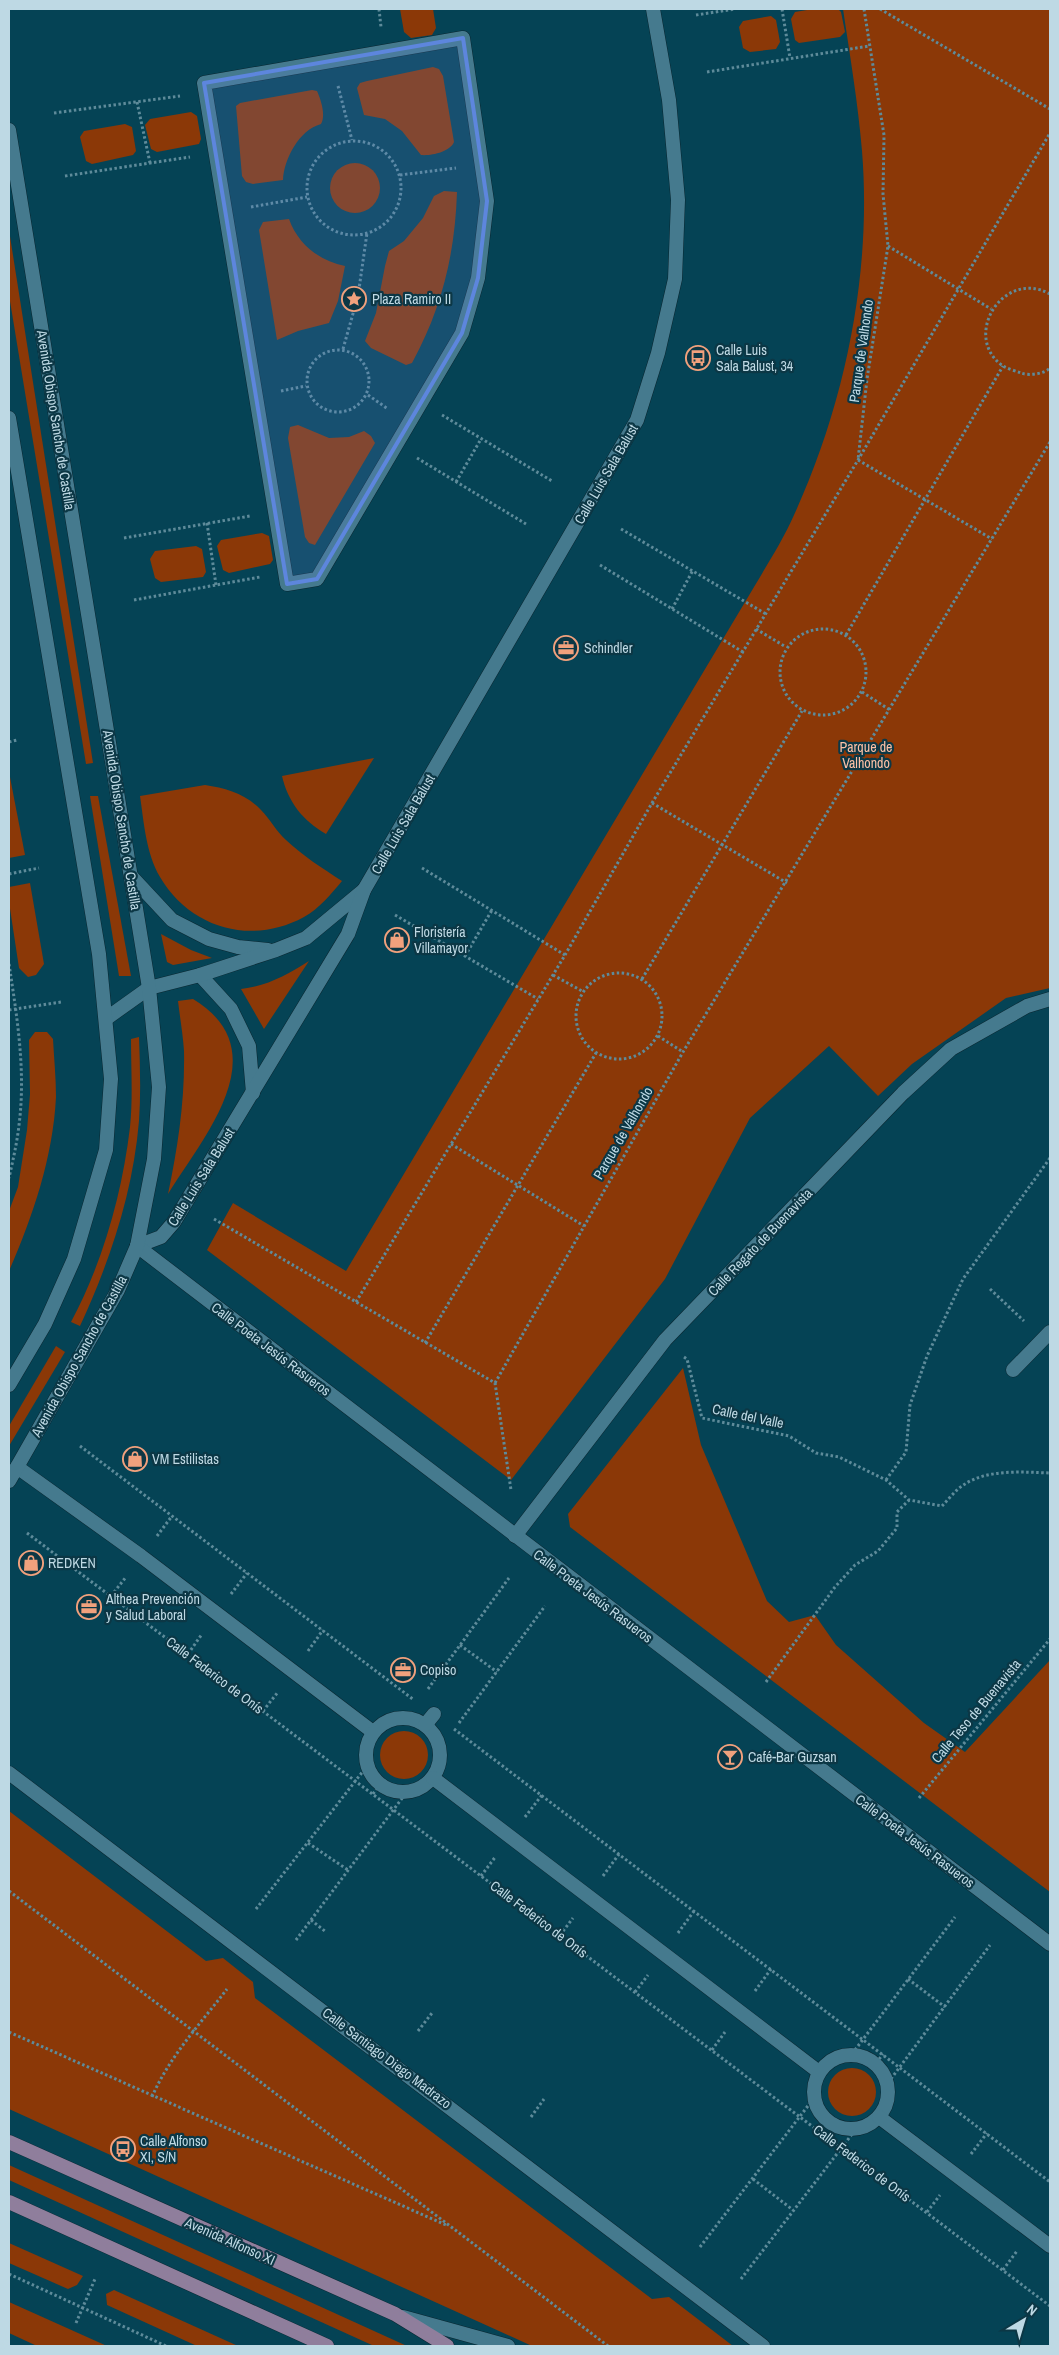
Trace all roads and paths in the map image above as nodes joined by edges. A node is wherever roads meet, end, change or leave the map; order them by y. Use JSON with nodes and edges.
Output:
{"nodes":[{"id":1,"x":653,"y":9,"type":"edge"},
{"id":2,"x":735,"y":9,"type":"edge"},
{"id":3,"x":782,"y":9,"type":"edge"},
{"id":4,"x":864,"y":9,"type":"edge"},
{"id":5,"x":880,"y":9,"type":"edge"},
{"id":6,"x":696,"y":15,"type":"dead end"},
{"id":7,"x":869,"y":46,"type":"junction"},
{"id":8,"x":790,"y":58,"type":"junction"},
{"id":9,"x":331,"y":61,"type":"junction"},
{"id":10,"x":707,"y":72,"type":"dead end"},
{"id":11,"x":206,"y":93,"type":"junction"},
{"id":12,"x":137,"y":102,"type":"junction"},
{"id":13,"x":1050,"y":109,"type":"edge"},
{"id":14,"x":54,"y":113,"type":"dead end"},
{"id":15,"x":9,"y":130,"type":"edge"},
{"id":16,"x":1050,"y":133,"type":"edge"},
{"id":17,"x":352,"y":140,"type":"junction"},
{"id":18,"x":216,"y":153,"type":"junction"},
{"id":19,"x":150,"y":163,"type":"junction"},
{"id":20,"x":481,"y":165,"type":"junction"},
{"id":21,"x":65,"y":176,"type":"dead end"},
{"id":22,"x":400,"y":176,"type":"junction"},
{"id":23,"x":307,"y":197,"type":"junction"},
{"id":24,"x":226,"y":212,"type":"junction"},
{"id":25,"x":366,"y":234,"type":"junction"},
{"id":26,"x":888,"y":246,"type":"junction"},
{"id":27,"x":960,"y":289,"type":"junction"},
{"id":28,"x":1050,"y":292,"type":"edge"},
{"id":29,"x":991,"y":309,"type":"junction"},
{"id":30,"x":343,"y":349,"type":"junction"},
{"id":31,"x":1003,"y":366,"type":"junction"},
{"id":32,"x":1050,"y":368,"type":"edge"},
{"id":33,"x":422,"y":403,"type":"junction"},
{"id":34,"x":9,"y":418,"type":"edge"},
{"id":35,"x":481,"y":439,"type":"junction"},
{"id":36,"x":1050,"y":442,"type":"edge"},
{"id":37,"x":396,"y":445,"type":"junction"},
{"id":38,"x":858,"y":460,"type":"junction"},
{"id":39,"x":456,"y":482,"type":"junction"},
{"id":40,"x":552,"y":482,"type":"dead end"},
{"id":41,"x":925,"y":500,"type":"junction"},
{"id":42,"x":275,"y":511,"type":"junction"},
{"id":43,"x":207,"y":523,"type":"junction"},
{"id":44,"x":526,"y":524,"type":"dead end"},
{"id":45,"x":621,"y":529,"type":"dead end"},
{"id":46,"x":124,"y":538,"type":"dead end"},
{"id":47,"x":992,"y":539,"type":"junction"},
{"id":48,"x":600,"y":565,"type":"dead end"},
{"id":49,"x":693,"y":570,"type":"junction"},
{"id":50,"x":285,"y":572,"type":"junction"},
{"id":51,"x":216,"y":585,"type":"junction"},
{"id":52,"x":134,"y":600,"type":"dead end"},
{"id":53,"x":672,"y":609,"type":"junction"},
{"id":54,"x":766,"y":614,"type":"junction"},
{"id":55,"x":756,"y":630,"type":"junction"},
{"id":56,"x":846,"y":635,"type":"junction"},
{"id":57,"x":786,"y":647,"type":"junction"},
{"id":58,"x":743,"y":652,"type":"junction"},
{"id":59,"x":862,"y":692,"type":"junction"},
{"id":60,"x":890,"y":710,"type":"junction"},
{"id":61,"x":802,"y":711,"type":"junction"},
{"id":62,"x":17,"y":740,"type":"dead end"},
{"id":63,"x":9,"y":742,"type":"edge"},
{"id":64,"x":652,"y":802,"type":"junction"},
{"id":65,"x":721,"y":843,"type":"junction"},
{"id":66,"x":39,"y":868,"type":"dead end"},
{"id":67,"x":422,"y":868,"type":"dead end"},
{"id":68,"x":9,"y":874,"type":"edge"},
{"id":69,"x":132,"y":876,"type":"junction"},
{"id":70,"x":786,"y":883,"type":"junction"},
{"id":71,"x":364,"y":890,"type":"junction"},
{"id":72,"x":492,"y":910,"type":"junction"},
{"id":73,"x":396,"y":915,"type":"dead end"},
{"id":74,"x":276,"y":950,"type":"junction"},
{"id":75,"x":565,"y":955,"type":"junction"},
{"id":76,"x":465,"y":956,"type":"junction"},
{"id":77,"x":9,"y":964,"type":"edge"},
{"id":78,"x":200,"y":975,"type":"junction"},
{"id":79,"x":553,"y":975,"type":"junction"},
{"id":80,"x":642,"y":979,"type":"junction"},
{"id":81,"x":149,"y":988,"type":"junction"},
{"id":82,"x":582,"y":991,"type":"junction"},
{"id":83,"x":538,"y":998,"type":"junction"},
{"id":84,"x":1050,"y":999,"type":"edge"},
{"id":85,"x":61,"y":1002,"type":"dead end"},
{"id":86,"x":16,"y":1009,"type":"junction"},
{"id":87,"x":9,"y":1010,"type":"edge"},
{"id":88,"x":106,"y":1018,"type":"junction"},
{"id":89,"x":658,"y":1036,"type":"junction"},
{"id":90,"x":683,"y":1052,"type":"junction"},
{"id":91,"x":596,"y":1053,"type":"junction"},
{"id":92,"x":253,"y":1093,"type":"junction"},
{"id":93,"x":451,"y":1144,"type":"junction"},
{"id":94,"x":1050,"y":1158,"type":"edge"},
{"id":95,"x":9,"y":1178,"type":"edge"},
{"id":96,"x":517,"y":1186,"type":"junction"},
{"id":97,"x":214,"y":1219,"type":"dead end"},
{"id":98,"x":584,"y":1226,"type":"junction"},
{"id":99,"x":137,"y":1246,"type":"junction"},
{"id":100,"x":990,"y":1289,"type":"dead end"},
{"id":101,"x":356,"y":1302,"type":"junction"},
{"id":102,"x":1047,"y":1335,"type":"edge"},
{"id":103,"x":425,"y":1343,"type":"junction"},
{"id":104,"x":683,"y":1356,"type":"dead end"},
{"id":105,"x":1013,"y":1370,"type":"dead end"},
{"id":106,"x":495,"y":1383,"type":"junction"},
{"id":107,"x":9,"y":1384,"type":"edge"},
{"id":108,"x":80,"y":1446,"type":"dead end"},
{"id":109,"x":18,"y":1467,"type":"junction"},
{"id":110,"x":1050,"y":1473,"type":"edge"},
{"id":111,"x":886,"y":1480,"type":"junction"},
{"id":112,"x":9,"y":1481,"type":"edge"},
{"id":113,"x":511,"y":1490,"type":"dead end"},
{"id":114,"x":909,"y":1500,"type":"junction"},
{"id":115,"x":27,"y":1533,"type":"dead end"},
{"id":116,"x":515,"y":1536,"type":"junction"},
{"id":117,"x":509,"y":1578,"type":"dead end"},
{"id":118,"x":545,"y":1606,"type":"dead end"},
{"id":119,"x":1050,"y":1639,"type":"edge"},
{"id":120,"x":460,"y":1645,"type":"junction"},
{"id":121,"x":497,"y":1672,"type":"junction"},
{"id":122,"x":766,"y":1682,"type":"dead end"},
{"id":123,"x":418,"y":1702,"type":"junction"},
{"id":124,"x":406,"y":1718,"type":"junction"},
{"id":125,"x":430,"y":1719,"type":"junction"},
{"id":126,"x":454,"y":1729,"type":"junction"},
{"id":127,"x":374,"y":1732,"type":"junction"},
{"id":128,"x":440,"y":1748,"type":"junction"},
{"id":129,"x":367,"y":1766,"type":"junction"},
{"id":130,"x":9,"y":1773,"type":"edge"},
{"id":131,"x":434,"y":1778,"type":"junction"},
{"id":132,"x":356,"y":1781,"type":"junction"},
{"id":133,"x":376,"y":1789,"type":"junction"},
{"id":134,"x":406,"y":1793,"type":"junction"},
{"id":135,"x":919,"y":1798,"type":"dead end"},
{"id":136,"x":393,"y":1810,"type":"junction"},
{"id":137,"x":308,"y":1842,"type":"junction"},
{"id":138,"x":348,"y":1870,"type":"junction"},
{"id":139,"x":9,"y":1891,"type":"edge"},
{"id":140,"x":256,"y":1909,"type":"dead end"},
{"id":141,"x":954,"y":1917,"type":"dead end"},
{"id":142,"x":311,"y":1920,"type":"junction"},
{"id":143,"x":326,"y":1932,"type":"dead end"},
{"id":144,"x":296,"y":1940,"type":"dead end"},
{"id":145,"x":1050,"y":1944,"type":"edge"},
{"id":146,"x":990,"y":1945,"type":"dead end"},
{"id":147,"x":908,"y":1980,"type":"junction"},
{"id":148,"x":227,"y":1989,"type":"dead end"},
{"id":149,"x":945,"y":2007,"type":"junction"},
{"id":150,"x":432,"y":2013,"type":"dead end"},
{"id":151,"x":418,"y":2031,"type":"dead end"},
{"id":152,"x":9,"y":2032,"type":"edge"},
{"id":153,"x":194,"y":2032,"type":"junction"},
{"id":154,"x":863,"y":2039,"type":"junction"},
{"id":155,"x":852,"y":2054,"type":"junction"},
{"id":156,"x":879,"y":2058,"type":"junction"},
{"id":157,"x":900,"y":2067,"type":"junction"},
{"id":158,"x":819,"y":2072,"type":"junction"},
{"id":159,"x":888,"y":2083,"type":"junction"},
{"id":160,"x":152,"y":2097,"type":"junction"},
{"id":161,"x":814,"y":2098,"type":"junction"},
{"id":162,"x":544,"y":2099,"type":"dead end"},
{"id":163,"x":531,"y":2117,"type":"dead end"},
{"id":164,"x":801,"y":2117,"type":"junction"},
{"id":165,"x":880,"y":2117,"type":"junction"},
{"id":166,"x":823,"y":2126,"type":"junction"},
{"id":167,"x":856,"y":2129,"type":"junction"},
{"id":168,"x":9,"y":2142,"type":"edge"},
{"id":169,"x":841,"y":2147,"type":"junction"},
{"id":170,"x":753,"y":2179,"type":"junction"},
{"id":171,"x":1050,"y":2182,"type":"edge"},
{"id":172,"x":9,"y":2202,"type":"edge"},
{"id":173,"x":794,"y":2210,"type":"junction"},
{"id":174,"x":452,"y":2227,"type":"junction"},
{"id":175,"x":1050,"y":2246,"type":"edge"},
{"id":176,"x":700,"y":2247,"type":"dead end"},
{"id":177,"x":9,"y":2274,"type":"edge"},
{"id":178,"x":741,"y":2279,"type":"dead end"},
{"id":179,"x":95,"y":2280,"type":"dead end"},
{"id":180,"x":1050,"y":2306,"type":"edge"},
{"id":181,"x":82,"y":2308,"type":"junction"},
{"id":182,"x":394,"y":2314,"type":"junction"},
{"id":183,"x":76,"y":2322,"type":"dead end"},
{"id":184,"x":166,"y":2346,"type":"edge"},
{"id":185,"x":327,"y":2346,"type":"edge"},
{"id":186,"x":447,"y":2346,"type":"edge"},
{"id":187,"x":508,"y":2346,"type":"edge"},
{"id":188,"x":608,"y":2346,"type":"edge"},
{"id":189,"x":763,"y":2346,"type":"edge"}],
"edges":[{"from":1,"to":71,"type":"street","name":"Calle Luis Sala Balust"},
{"from":2,"to":6,"type":"path"},
{"from":3,"to":8,"type":"path"},
{"from":4,"to":7,"type":"path","name":"Parque de Valhondo"},
{"from":5,"to":13,"type":"path"},
{"from":7,"to":8,"type":"path"},
{"from":7,"to":26,"type":"path","name":"Parque de Valhondo"},
{"from":8,"to":10,"type":"path"},
{"from":9,"to":11,"type":"street"},
{"from":9,"to":17,"type":"path"},
{"from":9,"to":20,"type":"street"},
{"from":11,"to":12,"type":"path"},
{"from":11,"to":18,"type":"street"},
{"from":12,"to":14,"type":"path"},
{"from":12,"to":19,"type":"path"},
{"from":15,"to":69,"type":"street","name":"Avenida Obispo Sancho de Castilla"},
{"from":16,"to":27,"type":"path","name":"Parque de Valhondo"},
{"from":17,"to":22,"type":"path"},
{"from":17,"to":23,"type":"path"},
{"from":18,"to":19,"type":"path"},
{"from":18,"to":24,"type":"street"},
{"from":19,"to":21,"type":"path"},
{"from":20,"to":22,"type":"path"},
{"from":20,"to":33,"type":"street"},
{"from":22,"to":25,"type":"path"},
{"from":23,"to":24,"type":"path"},
{"from":23,"to":25,"type":"path"},
{"from":24,"to":42,"type":"street"},
{"from":25,"to":30,"type":"path"},
{"from":26,"to":27,"type":"path"},
{"from":26,"to":38,"type":"path","name":"Parque de Valhondo"},
{"from":27,"to":29,"type":"path"},
{"from":27,"to":38,"type":"path","name":"Parque de Valhondo"},
{"from":28,"to":29,"type":"path"},
{"from":29,"to":31,"type":"path"},
{"from":30,"to":30,"type":"path"},
{"from":31,"to":32,"type":"path"},
{"from":31,"to":41,"type":"path"},
{"from":33,"to":35,"type":"path"},
{"from":33,"to":37,"type":"street"},
{"from":34,"to":88,"type":"street"},
{"from":35,"to":39,"type":"path"},
{"from":35,"to":40,"type":"path"},
{"from":36,"to":47,"type":"path","name":"Parque de Valhondo"},
{"from":37,"to":39,"type":"path"},
{"from":37,"to":50,"type":"street"},
{"from":38,"to":41,"type":"path"},
{"from":38,"to":54,"type":"path","name":"Parque de Valhondo"},
{"from":39,"to":44,"type":"path"},
{"from":41,"to":47,"type":"path"},
{"from":41,"to":56,"type":"path"},
{"from":42,"to":43,"type":"path"},
{"from":42,"to":50,"type":"street"},
{"from":43,"to":46,"type":"path"},
{"from":43,"to":51,"type":"path"},
{"from":45,"to":49,"type":"path"},
{"from":47,"to":60,"type":"path","name":"Parque de Valhondo"},
{"from":48,"to":53,"type":"path"},
{"from":49,"to":53,"type":"path"},
{"from":49,"to":54,"type":"path"},
{"from":50,"to":51,"type":"path"},
{"from":51,"to":52,"type":"path"},
{"from":53,"to":58,"type":"path"},
{"from":54,"to":55,"type":"path","name":"Parque de Valhondo"},
{"from":55,"to":57,"type":"path"},
{"from":55,"to":58,"type":"path","name":"Parque de Valhondo"},
{"from":56,"to":57,"type":"path"},
{"from":56,"to":59,"type":"path"},
{"from":57,"to":61,"type":"path"},
{"from":58,"to":64,"type":"path","name":"Parque de Valhondo"},
{"from":59,"to":60,"type":"path"},
{"from":59,"to":61,"type":"path"},
{"from":60,"to":70,"type":"path","name":"Parque de Valhondo"},
{"from":61,"to":65,"type":"path"},
{"from":62,"to":63,"type":"path"},
{"from":64,"to":65,"type":"path"},
{"from":64,"to":75,"type":"path","name":"Parque de Valhondo"},
{"from":65,"to":70,"type":"path"},
{"from":65,"to":80,"type":"path"},
{"from":66,"to":68,"type":"path"},
{"from":67,"to":72,"type":"path"},
{"from":69,"to":74,"type":"street","name":"Calle Luis Sala Balust"},
{"from":69,"to":81,"type":"street","name":"Avenida Obispo Sancho de Castilla"},
{"from":70,"to":90,"type":"path","name":"Parque de Valhondo"},
{"from":71,"to":74,"type":"street","name":"Calle Luis Sala Balust"},
{"from":71,"to":92,"type":"street","name":"Calle Luis Sala Balust"},
{"from":72,"to":75,"type":"path"},
{"from":72,"to":76,"type":"path"},
{"from":73,"to":76,"type":"path"},
{"from":74,"to":78,"type":"street","name":"Calle Luis Sala Balust"},
{"from":75,"to":79,"type":"path","name":"Parque de Valhondo"},
{"from":76,"to":83,"type":"path"},
{"from":77,"to":86,"type":"path"},
{"from":78,"to":81,"type":"street","name":"Calle Luis Sala Balust"},
{"from":78,"to":92,"type":"street"},
{"from":79,"to":82,"type":"path"},
{"from":79,"to":83,"type":"path","name":"Parque de Valhondo"},
{"from":80,"to":82,"type":"path"},
{"from":80,"to":89,"type":"path"},
{"from":81,"to":88,"type":"street","name":"Calle Luis Sala Balust"},
{"from":81,"to":99,"type":"street","name":"Avenida Obispo Sancho de Castilla"},
{"from":82,"to":91,"type":"path"},
{"from":83,"to":93,"type":"path","name":"Parque de Valhondo"},
{"from":84,"to":116,"type":"street","name":"Calle Regato de Buenavista"},
{"from":85,"to":86,"type":"path"},
{"from":86,"to":87,"type":"path"},
{"from":86,"to":95,"type":"path"},
{"from":88,"to":107,"type":"street"},
{"from":89,"to":90,"type":"path"},
{"from":89,"to":91,"type":"path"},
{"from":90,"to":98,"type":"path","name":"Parque de Valhondo"},
{"from":91,"to":96,"type":"path"},
{"from":92,"to":99,"type":"street","name":"Calle Luis Sala Balust"},
{"from":93,"to":96,"type":"path"},
{"from":93,"to":101,"type":"path","name":"Parque de Valhondo"},
{"from":94,"to":111,"type":"path"},
{"from":96,"to":98,"type":"path"},
{"from":96,"to":103,"type":"path"},
{"from":97,"to":101,"type":"path"},
{"from":98,"to":106,"type":"path","name":"Parque de Valhondo"},
{"from":99,"to":109,"type":"street","name":"Avenida Obispo Sancho de Castilla"},
{"from":99,"to":116,"type":"street","name":"Calle Poeta Jesús Rasueros"},
{"from":100,"to":102,"type":"path"},
{"from":101,"to":103,"type":"path"},
{"from":102,"to":105,"type":"street"},
{"from":103,"to":106,"type":"path"},
{"from":104,"to":111,"type":"path","name":"Calle del Valle"},
{"from":106,"to":113,"type":"path"},
{"from":108,"to":123,"type":"path"},
{"from":109,"to":112,"type":"street","name":"Avenida Obispo Sancho de Castilla"},
{"from":109,"to":127,"type":"street"},
{"from":110,"to":114,"type":"path"},
{"from":111,"to":114,"type":"path"},
{"from":114,"to":122,"type":"path"},
{"from":115,"to":132,"type":"path","name":"Calle Federico de Onís"},
{"from":116,"to":145,"type":"street","name":"Calle Poeta Jesús Rasueros"},
{"from":117,"to":120,"type":"path"},
{"from":118,"to":121,"type":"path"},
{"from":119,"to":135,"type":"path","name":"Calle Teso de Buenavista"},
{"from":120,"to":121,"type":"path"},
{"from":120,"to":123,"type":"path"},
{"from":121,"to":126,"type":"path"},
{"from":123,"to":124,"type":"path"},
{"from":124,"to":125,"type":"street"},
{"from":124,"to":127,"type":"street"},
{"from":125,"to":126,"type":"path"},
{"from":125,"to":128,"type":"street"},
{"from":126,"to":128,"type":"path"},
{"from":126,"to":154,"type":"path"},
{"from":127,"to":129,"type":"street"},
{"from":128,"to":131,"type":"street"},
{"from":129,"to":132,"type":"path"},
{"from":129,"to":133,"type":"street"},
{"from":130,"to":189,"type":"street","name":"Calle Santiago Diego Madrazo"},
{"from":131,"to":134,"type":"street"},
{"from":131,"to":158,"type":"street"},
{"from":132,"to":133,"type":"path","name":"Calle Federico de Onís"},
{"from":132,"to":137,"type":"path"},
{"from":133,"to":134,"type":"street"},
{"from":133,"to":136,"type":"path","name":"Calle Federico de Onís"},
{"from":134,"to":136,"type":"path"},
{"from":136,"to":138,"type":"path"},
{"from":136,"to":164,"type":"path","name":"Calle Federico de Onís"},
{"from":137,"to":138,"type":"path"},
{"from":137,"to":140,"type":"path"},
{"from":138,"to":142,"type":"path"},
{"from":139,"to":153,"type":"path"},
{"from":141,"to":147,"type":"path"},
{"from":142,"to":143,"type":"path"},
{"from":142,"to":144,"type":"path"},
{"from":146,"to":149,"type":"path"},
{"from":147,"to":149,"type":"path"},
{"from":147,"to":154,"type":"path"},
{"from":148,"to":153,"type":"path"},
{"from":149,"to":157,"type":"path"},
{"from":150,"to":151,"type":"path"},
{"from":152,"to":160,"type":"path"},
{"from":153,"to":160,"type":"path"},
{"from":153,"to":174,"type":"path"},
{"from":154,"to":155,"type":"path"},
{"from":154,"to":156,"type":"path"},
{"from":155,"to":156,"type":"street"},
{"from":155,"to":158,"type":"street"},
{"from":156,"to":157,"type":"path"},
{"from":156,"to":159,"type":"street"},
{"from":157,"to":159,"type":"path"},
{"from":157,"to":171,"type":"path"},
{"from":158,"to":161,"type":"street"},
{"from":159,"to":165,"type":"street"},
{"from":160,"to":174,"type":"path"},
{"from":161,"to":164,"type":"path"},
{"from":161,"to":166,"type":"street","name":"Calle Federico de Onís"},
{"from":162,"to":163,"type":"path"},
{"from":164,"to":166,"type":"path","name":"Calle Federico de Onís"},
{"from":164,"to":170,"type":"path"},
{"from":165,"to":167,"type":"street","name":"Calle Federico de Onís"},
{"from":165,"to":175,"type":"street"},
{"from":166,"to":167,"type":"street","name":"Calle Federico de Onís"},
{"from":166,"to":169,"type":"path","name":"Calle Federico de Onís"},
{"from":167,"to":169,"type":"path"},
{"from":168,"to":182,"type":"main road","name":"Avenida Alfonso XI"},
{"from":169,"to":173,"type":"path"},
{"from":169,"to":180,"type":"path","name":"Calle Federico de Onís"},
{"from":170,"to":173,"type":"path"},
{"from":170,"to":176,"type":"path"},
{"from":172,"to":185,"type":"main road"},
{"from":173,"to":178,"type":"path"},
{"from":174,"to":188,"type":"path"},
{"from":177,"to":181,"type":"path"},
{"from":179,"to":181,"type":"path"},
{"from":181,"to":183,"type":"path"},
{"from":181,"to":184,"type":"path"},
{"from":182,"to":186,"type":"main road","name":"Avenida Alfonso XI"},
{"from":182,"to":187,"type":"street"}]}
